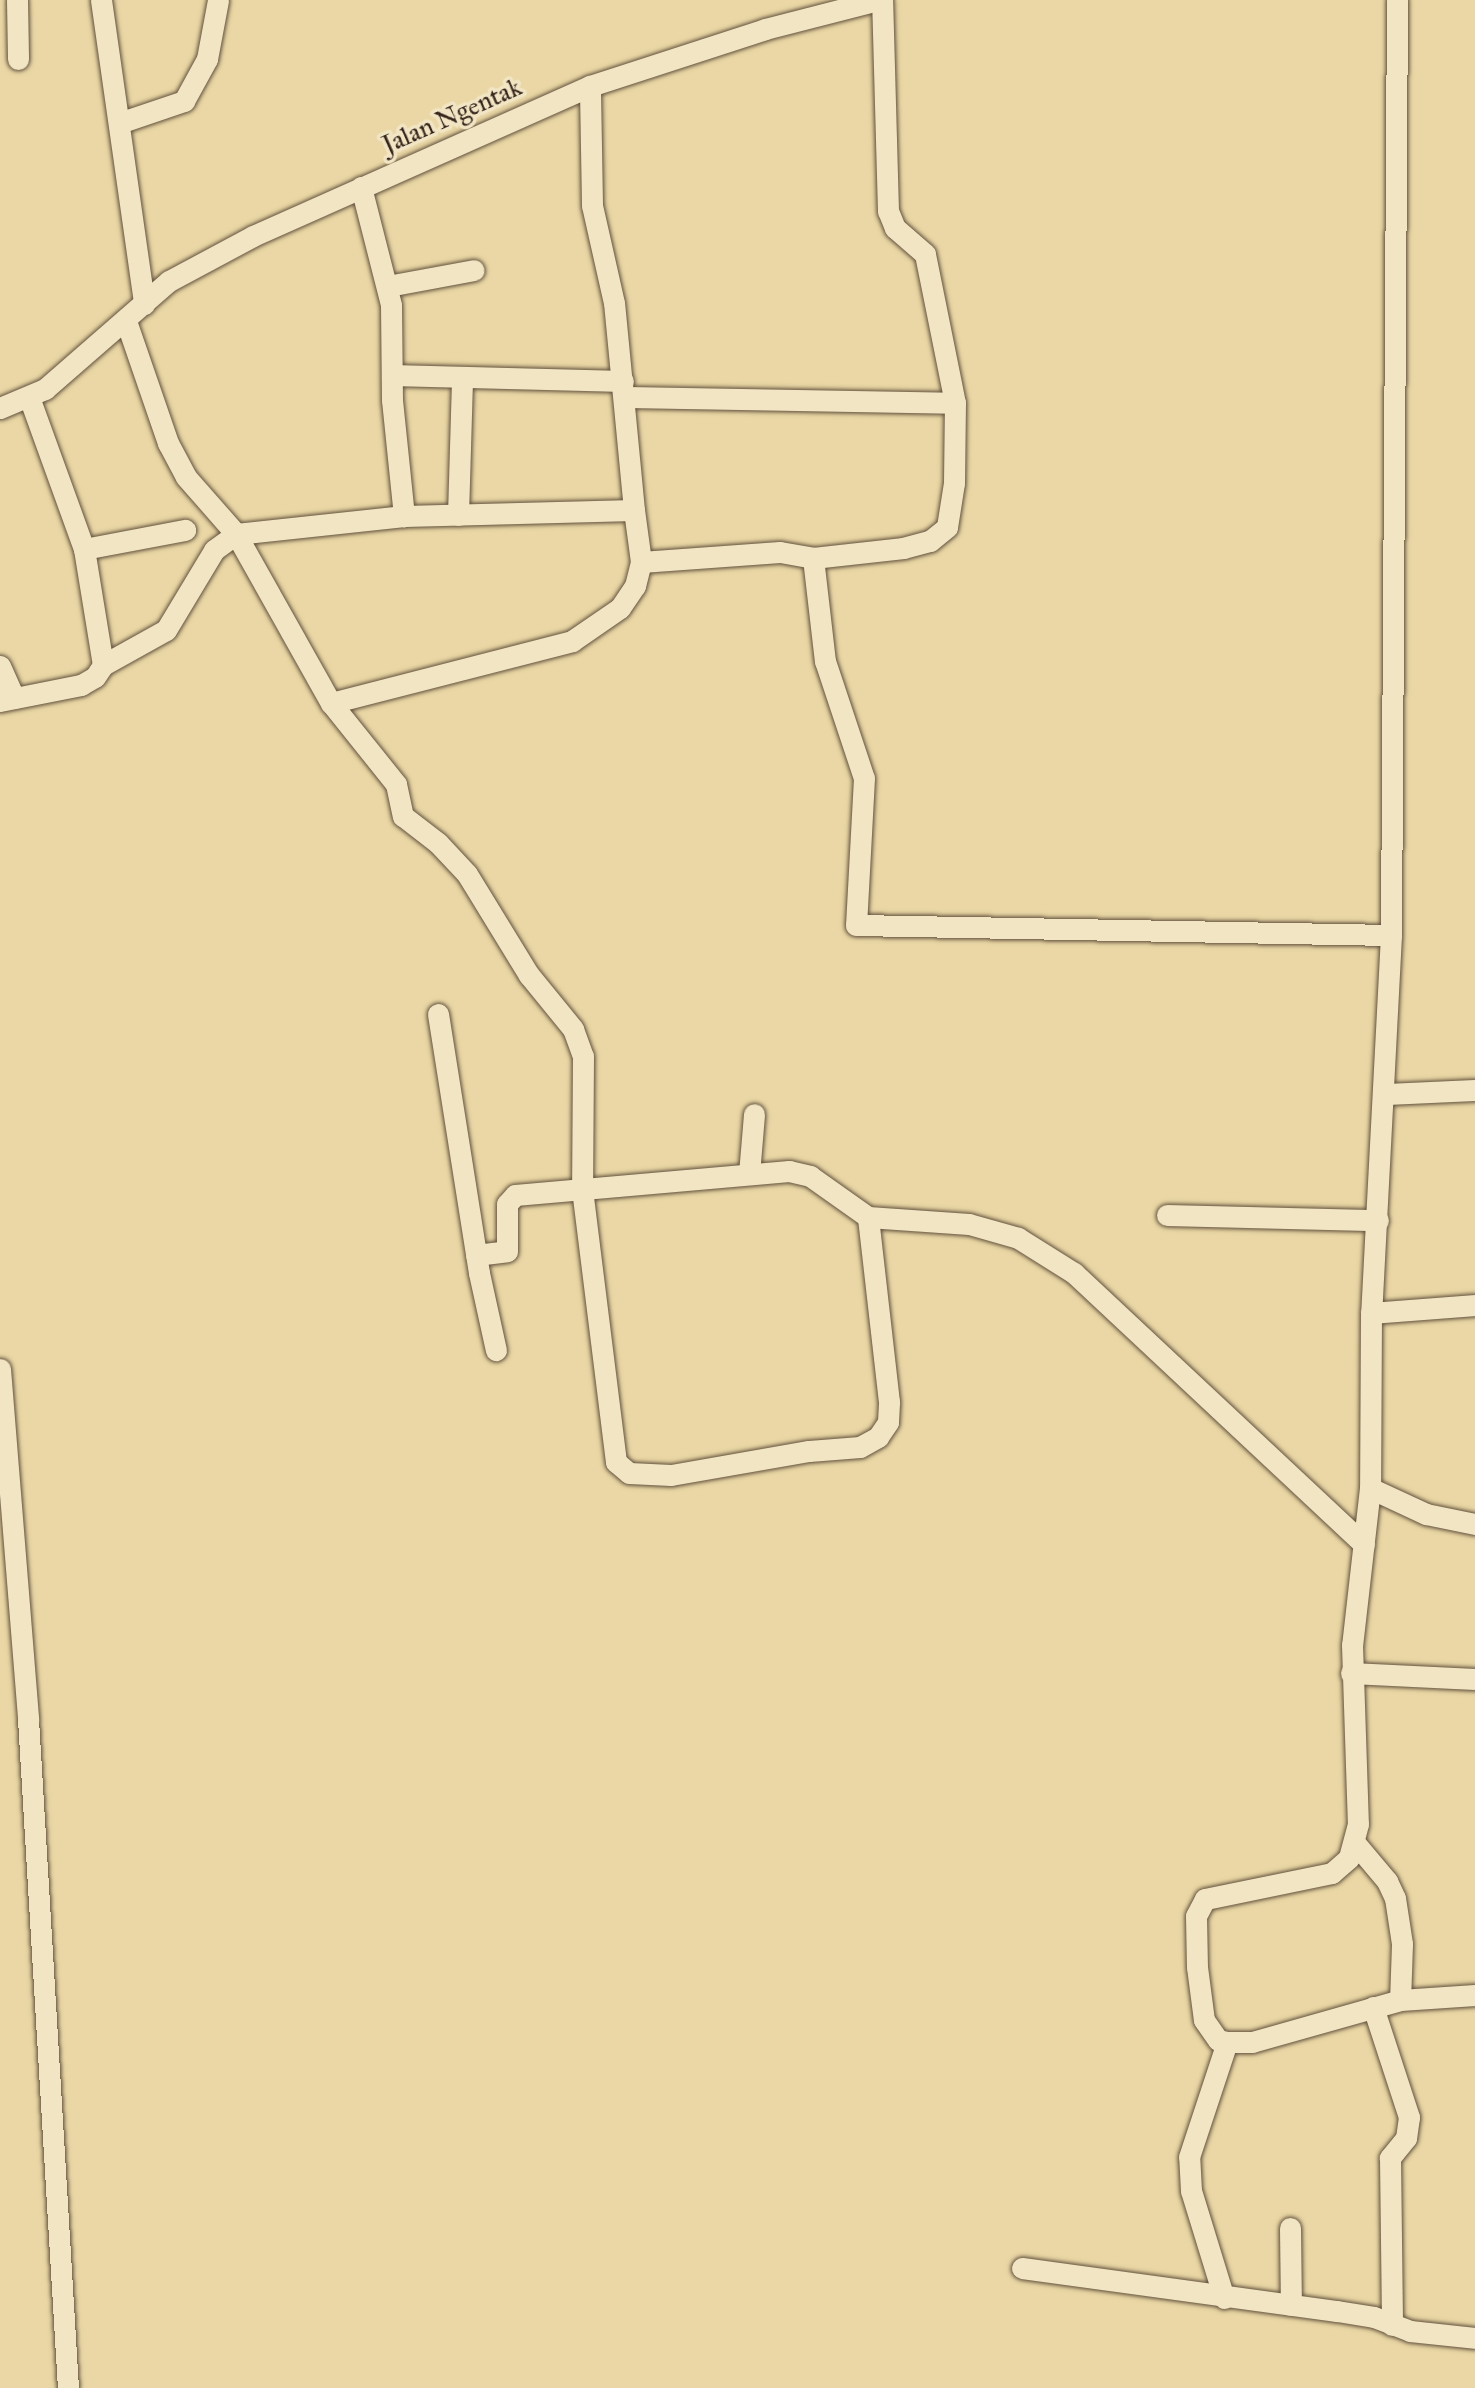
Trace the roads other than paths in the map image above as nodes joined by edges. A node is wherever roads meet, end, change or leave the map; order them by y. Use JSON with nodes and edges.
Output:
{"nodes":[{"id":1,"x":17,"y":0,"type":"edge"},
{"id":2,"x":102,"y":0,"type":"edge"},
{"id":3,"x":218,"y":0,"type":"edge"},
{"id":4,"x":880,"y":0,"type":"edge"},
{"id":5,"x":1397,"y":0,"type":"edge"},
{"id":6,"x":18,"y":59,"type":"dead end"},
{"id":7,"x":590,"y":86,"type":"junction"},
{"id":8,"x":119,"y":123,"type":"junction"},
{"id":9,"x":361,"y":187,"type":"junction"},
{"id":10,"x":474,"y":270,"type":"dead end"},
{"id":11,"x":388,"y":286,"type":"junction"},
{"id":12,"x":144,"y":304,"type":"junction"},
{"id":13,"x":126,"y":321,"type":"junction"},
{"id":14,"x":392,"y":375,"type":"junction"},
{"id":15,"x":462,"y":380,"type":"junction"},
{"id":16,"x":623,"y":389,"type":"junction"},
{"id":17,"x":37,"y":393,"type":"junction"},
{"id":18,"x":955,"y":402,"type":"junction"},
{"id":19,"x":0,"y":408,"type":"edge"},
{"id":20,"x":634,"y":510,"type":"junction"},
{"id":21,"x":458,"y":515,"type":"junction"},
{"id":22,"x":404,"y":516,"type":"junction"},
{"id":23,"x":186,"y":530,"type":"dead end"},
{"id":24,"x":227,"y":541,"type":"junction"},
{"id":25,"x":84,"y":549,"type":"junction"},
{"id":26,"x":813,"y":558,"type":"junction"},
{"id":27,"x":641,"y":562,"type":"junction"},
{"id":28,"x":103,"y":665,"type":"junction"},
{"id":29,"x":0,"y":666,"type":"edge"},
{"id":30,"x":7,"y":700,"type":"edge"},
{"id":31,"x":331,"y":703,"type":"junction"},
{"id":32,"x":1391,"y":935,"type":"junction"},
{"id":33,"x":438,"y":1014,"type":"dead end"},
{"id":34,"x":1475,"y":1090,"type":"edge"},
{"id":35,"x":1386,"y":1094,"type":"junction"},
{"id":36,"x":754,"y":1114,"type":"dead end"},
{"id":37,"x":749,"y":1174,"type":"junction"},
{"id":38,"x":582,"y":1189,"type":"junction"},
{"id":39,"x":1167,"y":1215,"type":"dead end"},
{"id":40,"x":868,"y":1217,"type":"junction"},
{"id":41,"x":1378,"y":1220,"type":"junction"},
{"id":42,"x":476,"y":1255,"type":"junction"},
{"id":43,"x":1475,"y":1304,"type":"edge"},
{"id":44,"x":1371,"y":1313,"type":"junction"},
{"id":45,"x":496,"y":1350,"type":"dead end"},
{"id":46,"x":0,"y":1369,"type":"edge"},
{"id":47,"x":1370,"y":1491,"type":"junction"},
{"id":48,"x":1475,"y":1524,"type":"edge"},
{"id":49,"x":1365,"y":1536,"type":"junction"},
{"id":50,"x":1352,"y":1672,"type":"junction"},
{"id":51,"x":1475,"y":1679,"type":"edge"},
{"id":52,"x":1355,"y":1843,"type":"junction"},
{"id":53,"x":1475,"y":1994,"type":"edge"},
{"id":54,"x":1400,"y":2000,"type":"junction"},
{"id":55,"x":1373,"y":2007,"type":"junction"},
{"id":56,"x":1227,"y":2042,"type":"junction"},
{"id":57,"x":1290,"y":2228,"type":"dead end"},
{"id":58,"x":1022,"y":2267,"type":"dead end"},
{"id":59,"x":1224,"y":2298,"type":"junction"},
{"id":60,"x":1291,"y":2305,"type":"junction"},
{"id":61,"x":1392,"y":2325,"type":"junction"},
{"id":62,"x":1475,"y":2338,"type":"edge"},
{"id":63,"x":68,"y":2388,"type":"edge"}],
"edges":[{"from":1,"to":6,"type":"street"},
{"from":2,"to":8,"type":"street"},
{"from":3,"to":8,"type":"street"},
{"from":4,"to":7,"type":"street","name":"Jalan Ngentak"},
{"from":4,"to":18,"type":"street"},
{"from":5,"to":32,"type":"street"},
{"from":7,"to":9,"type":"street","name":"Jalan Ngentak"},
{"from":7,"to":16,"type":"street"},
{"from":8,"to":12,"type":"street"},
{"from":9,"to":11,"type":"street"},
{"from":9,"to":12,"type":"street","name":"Jalan Ngentak"},
{"from":10,"to":11,"type":"street"},
{"from":11,"to":14,"type":"street"},
{"from":12,"to":13,"type":"street","name":"Jalan Ngentak"},
{"from":13,"to":17,"type":"street","name":"Jalan Ngentak"},
{"from":13,"to":24,"type":"street"},
{"from":14,"to":15,"type":"street"},
{"from":14,"to":22,"type":"street"},
{"from":15,"to":16,"type":"street"},
{"from":15,"to":21,"type":"street"},
{"from":16,"to":18,"type":"street"},
{"from":16,"to":20,"type":"street"},
{"from":17,"to":19,"type":"street","name":"Jalan Ngentak"},
{"from":17,"to":25,"type":"street"},
{"from":18,"to":26,"type":"street"},
{"from":20,"to":21,"type":"street"},
{"from":20,"to":27,"type":"street"},
{"from":21,"to":22,"type":"street"},
{"from":22,"to":24,"type":"street"},
{"from":23,"to":25,"type":"street"},
{"from":24,"to":28,"type":"street"},
{"from":24,"to":31,"type":"street"},
{"from":25,"to":28,"type":"street"},
{"from":26,"to":27,"type":"street"},
{"from":26,"to":32,"type":"street"},
{"from":27,"to":31,"type":"street"},
{"from":28,"to":30,"type":"street"},
{"from":29,"to":30,"type":"street"},
{"from":31,"to":38,"type":"street"},
{"from":32,"to":35,"type":"street"},
{"from":33,"to":42,"type":"street"},
{"from":34,"to":35,"type":"street"},
{"from":35,"to":41,"type":"street"},
{"from":36,"to":37,"type":"street"},
{"from":37,"to":38,"type":"street"},
{"from":37,"to":40,"type":"street"},
{"from":38,"to":40,"type":"street"},
{"from":38,"to":42,"type":"street"},
{"from":39,"to":41,"type":"street"},
{"from":40,"to":49,"type":"street"},
{"from":41,"to":44,"type":"street"},
{"from":42,"to":45,"type":"street"},
{"from":43,"to":44,"type":"street"},
{"from":44,"to":47,"type":"street"},
{"from":46,"to":63,"type":"street"},
{"from":47,"to":48,"type":"street"},
{"from":47,"to":49,"type":"street"},
{"from":49,"to":50,"type":"street"},
{"from":50,"to":51,"type":"street"},
{"from":50,"to":52,"type":"street"},
{"from":52,"to":54,"type":"street"},
{"from":52,"to":56,"type":"street"},
{"from":53,"to":54,"type":"street"},
{"from":54,"to":55,"type":"street"},
{"from":55,"to":56,"type":"street"},
{"from":55,"to":61,"type":"street"},
{"from":56,"to":59,"type":"street"},
{"from":57,"to":60,"type":"street"},
{"from":58,"to":59,"type":"street"},
{"from":59,"to":60,"type":"street"},
{"from":60,"to":61,"type":"street"},
{"from":61,"to":62,"type":"street"}]}
